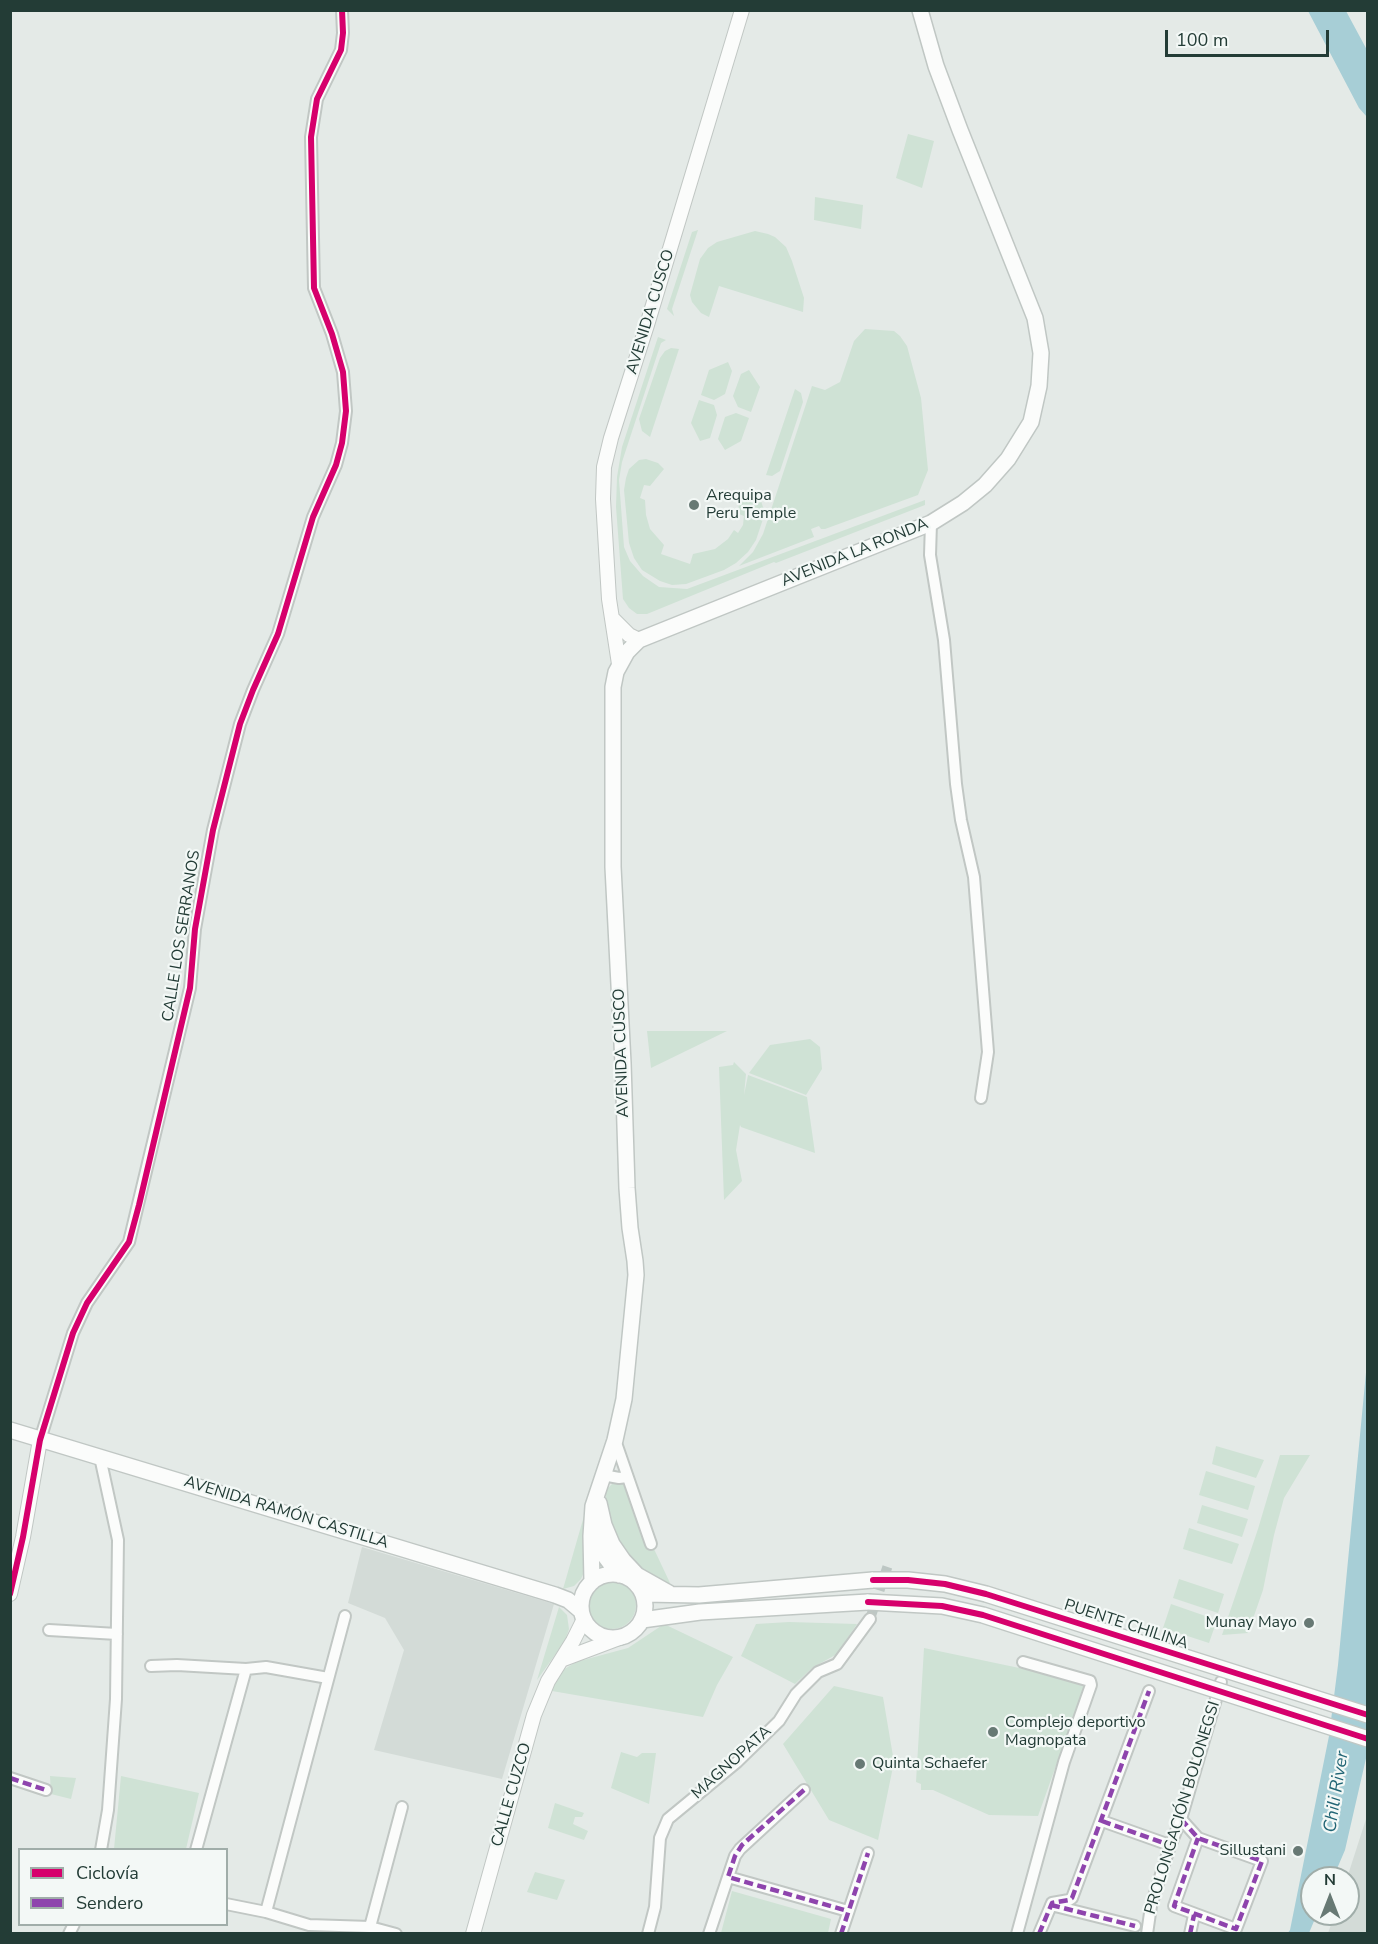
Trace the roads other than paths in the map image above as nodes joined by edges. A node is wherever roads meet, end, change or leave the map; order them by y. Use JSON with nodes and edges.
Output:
{"nodes":[{"id":1,"x":342,"y":10,"type":"edge"},
{"id":2,"x":742,"y":10,"type":"edge"},
{"id":3,"x":920,"y":10,"type":"edge"},
{"id":4,"x":931,"y":523,"type":"junction"},
{"id":5,"x":613,"y":619,"type":"junction"},
{"id":6,"x":639,"y":640,"type":"junction"},
{"id":7,"x":619,"y":664,"type":"junction"},
{"id":8,"x":981,"y":1098,"type":"dead end"},
{"id":9,"x":10,"y":1430,"type":"edge"},
{"id":10,"x":40,"y":1440,"type":"junction"},
{"id":11,"x":615,"y":1440,"type":"junction"},
{"id":12,"x":100,"y":1457,"type":"junction"},
{"id":13,"x":627,"y":1477,"type":"junction"},
{"id":14,"x":601,"y":1480,"type":"junction"},
{"id":15,"x":599,"y":1503,"type":"junction"},
{"id":16,"x":651,"y":1544,"type":"dead end"},
{"id":17,"x":619,"y":1575,"type":"junction"},
{"id":18,"x":590,"y":1585,"type":"junction"},
{"id":19,"x":10,"y":1594,"type":"edge"},
{"id":20,"x":643,"y":1594,"type":"junction"},
{"id":21,"x":561,"y":1596,"type":"junction"},
{"id":22,"x":675,"y":1596,"type":"junction"},
{"id":23,"x":582,"y":1615,"type":"junction"},
{"id":24,"x":345,"y":1616,"type":"dead end"},
{"id":25,"x":870,"y":1619,"type":"tunnel mouth"},
{"id":26,"x":642,"y":1620,"type":"junction"},
{"id":27,"x":49,"y":1630,"type":"dead end"},
{"id":28,"x":117,"y":1634,"type":"junction"},
{"id":29,"x":622,"y":1637,"type":"junction"},
{"id":30,"x":560,"y":1661,"type":"junction"},
{"id":31,"x":1023,"y":1662,"type":"dead end"},
{"id":32,"x":151,"y":1666,"type":"dead end"},
{"id":33,"x":246,"y":1669,"type":"junction"},
{"id":34,"x":328,"y":1678,"type":"junction"},
{"id":35,"x":1221,"y":1682,"type":"dead end"},
{"id":36,"x":1149,"y":1691,"type":"dead end"},
{"id":37,"x":1368,"y":1715,"type":"edge"},
{"id":38,"x":1368,"y":1738,"type":"edge"},
{"id":39,"x":10,"y":1778,"type":"edge"},
{"id":40,"x":46,"y":1790,"type":"dead end"},
{"id":41,"x":804,"y":1790,"type":"dead end"},
{"id":42,"x":402,"y":1807,"type":"dead end"},
{"id":43,"x":1181,"y":1820,"type":"junction"},
{"id":44,"x":1102,"y":1821,"type":"junction"},
{"id":45,"x":1198,"y":1838,"type":"junction"},
{"id":46,"x":1164,"y":1843,"type":"dead end"},
{"id":47,"x":101,"y":1848,"type":"edge"},
{"id":48,"x":197,"y":1848,"type":"edge"},
{"id":49,"x":868,"y":1853,"type":"dead end"},
{"id":50,"x":728,"y":1878,"type":"junction"},
{"id":51,"x":228,"y":1904,"type":"edge"},
{"id":52,"x":1050,"y":1905,"type":"junction"},
{"id":53,"x":848,"y":1911,"type":"junction"},
{"id":54,"x":266,"y":1912,"type":"junction"},
{"id":55,"x":1194,"y":1915,"type":"junction"},
{"id":56,"x":1135,"y":1926,"type":"dead end"},
{"id":57,"x":370,"y":1927,"type":"junction"},
{"id":58,"x":308,"y":1929,"type":"edge"},
{"id":59,"x":396,"y":1934,"type":"edge"},
{"id":60,"x":473,"y":1934,"type":"edge"},
{"id":61,"x":648,"y":1934,"type":"edge"},
{"id":62,"x":709,"y":1934,"type":"edge"},
{"id":63,"x":841,"y":1934,"type":"edge"},
{"id":64,"x":1017,"y":1934,"type":"edge"},
{"id":65,"x":1039,"y":1934,"type":"edge"},
{"id":66,"x":1147,"y":1934,"type":"edge"},
{"id":67,"x":1190,"y":1934,"type":"edge"}],
"edges":[{"from":1,"to":10,"type":"street","name":"CALLE LOS SERRANOS"},
{"from":2,"to":5,"type":"street","name":"AVENIDA CUSCO"},
{"from":3,"to":4,"type":"main road","name":"AVENIDA LA RONDA"},
{"from":4,"to":6,"type":"main road","name":"AVENIDA LA RONDA"},
{"from":4,"to":8,"type":"street"},
{"from":5,"to":6,"type":"street"},
{"from":5,"to":7,"type":"street","name":"AVENIDA CUSCO"},
{"from":6,"to":7,"type":"main road","name":"AVENIDA LA RONDA"},
{"from":7,"to":11,"type":"main road","name":"AVENIDA CUSCO"},
{"from":9,"to":10,"type":"main road","name":"AVENIDA RAMÓN CASTILLA"},
{"from":10,"to":12,"type":"main road","name":"AVENIDA RAMÓN CASTILLA"},
{"from":10,"to":19,"type":"street"},
{"from":11,"to":13,"type":"street"},
{"from":11,"to":14,"type":"main road","name":"AVENIDA CUSCO"},
{"from":12,"to":21,"type":"main road","name":"AVENIDA RAMÓN CASTILLA"},
{"from":12,"to":28,"type":"street"},
{"from":13,"to":14,"type":"street"},
{"from":13,"to":16,"type":"street"},
{"from":14,"to":15,"type":"main road","name":"AVENIDA CUSCO"},
{"from":14,"to":18,"type":"main road","name":"AVENIDA CUSCO"},
{"from":15,"to":17,"type":"main road","name":"AVENIDA CUSCO"},
{"from":15,"to":22,"type":"main road"},
{"from":17,"to":18,"type":"main road"},
{"from":17,"to":20,"type":"main road"},
{"from":18,"to":21,"type":"main road"},
{"from":18,"to":23,"type":"main road"},
{"from":20,"to":22,"type":"main road","name":"PUENTE CHILINA"},
{"from":20,"to":26,"type":"main road"},
{"from":21,"to":23,"type":"main road","name":"AVENIDA RAMÓN CASTILLA"},
{"from":22,"to":37,"type":"main road","name":"PUENTE CHILINA","bridge":true},
{"from":23,"to":29,"type":"main road"},
{"from":23,"to":30,"type":"street","name":"CALLE CUZCO"},
{"from":24,"to":34,"type":"street"},
{"from":25,"to":61,"type":"street","name":"MAGNOPATA"},
{"from":26,"to":29,"type":"main road"},
{"from":26,"to":38,"type":"main road","name":"PUENTE CHILINA","bridge":true},
{"from":27,"to":28,"type":"street"},
{"from":28,"to":47,"type":"street"},
{"from":29,"to":30,"type":"street"},
{"from":30,"to":60,"type":"street","name":"CALLE CUZCO"},
{"from":31,"to":64,"type":"street"},
{"from":32,"to":33,"type":"street"},
{"from":33,"to":34,"type":"street"},
{"from":33,"to":48,"type":"street"},
{"from":34,"to":54,"type":"street"},
{"from":35,"to":43,"type":"street","name":"PROLONGACIÓN BOLONEGSI"},
{"from":36,"to":44,"type":"street"},
{"from":39,"to":40,"type":"street"},
{"from":41,"to":50,"type":"street"},
{"from":42,"to":57,"type":"street"},
{"from":43,"to":45,"type":"street"},
{"from":43,"to":66,"type":"street","name":"PROLONGACIÓN BOLONEGSI"},
{"from":44,"to":46,"type":"street"},
{"from":44,"to":52,"type":"street"},
{"from":45,"to":55,"type":"street"},
{"from":45,"to":55,"type":"street"},
{"from":49,"to":53,"type":"street"},
{"from":50,"to":53,"type":"street"},
{"from":50,"to":62,"type":"street"},
{"from":51,"to":54,"type":"street"},
{"from":52,"to":56,"type":"street"},
{"from":52,"to":65,"type":"street"},
{"from":53,"to":63,"type":"street"},
{"from":54,"to":58,"type":"street"},
{"from":55,"to":67,"type":"street"},
{"from":57,"to":58,"type":"street"},
{"from":57,"to":59,"type":"street"}]}
